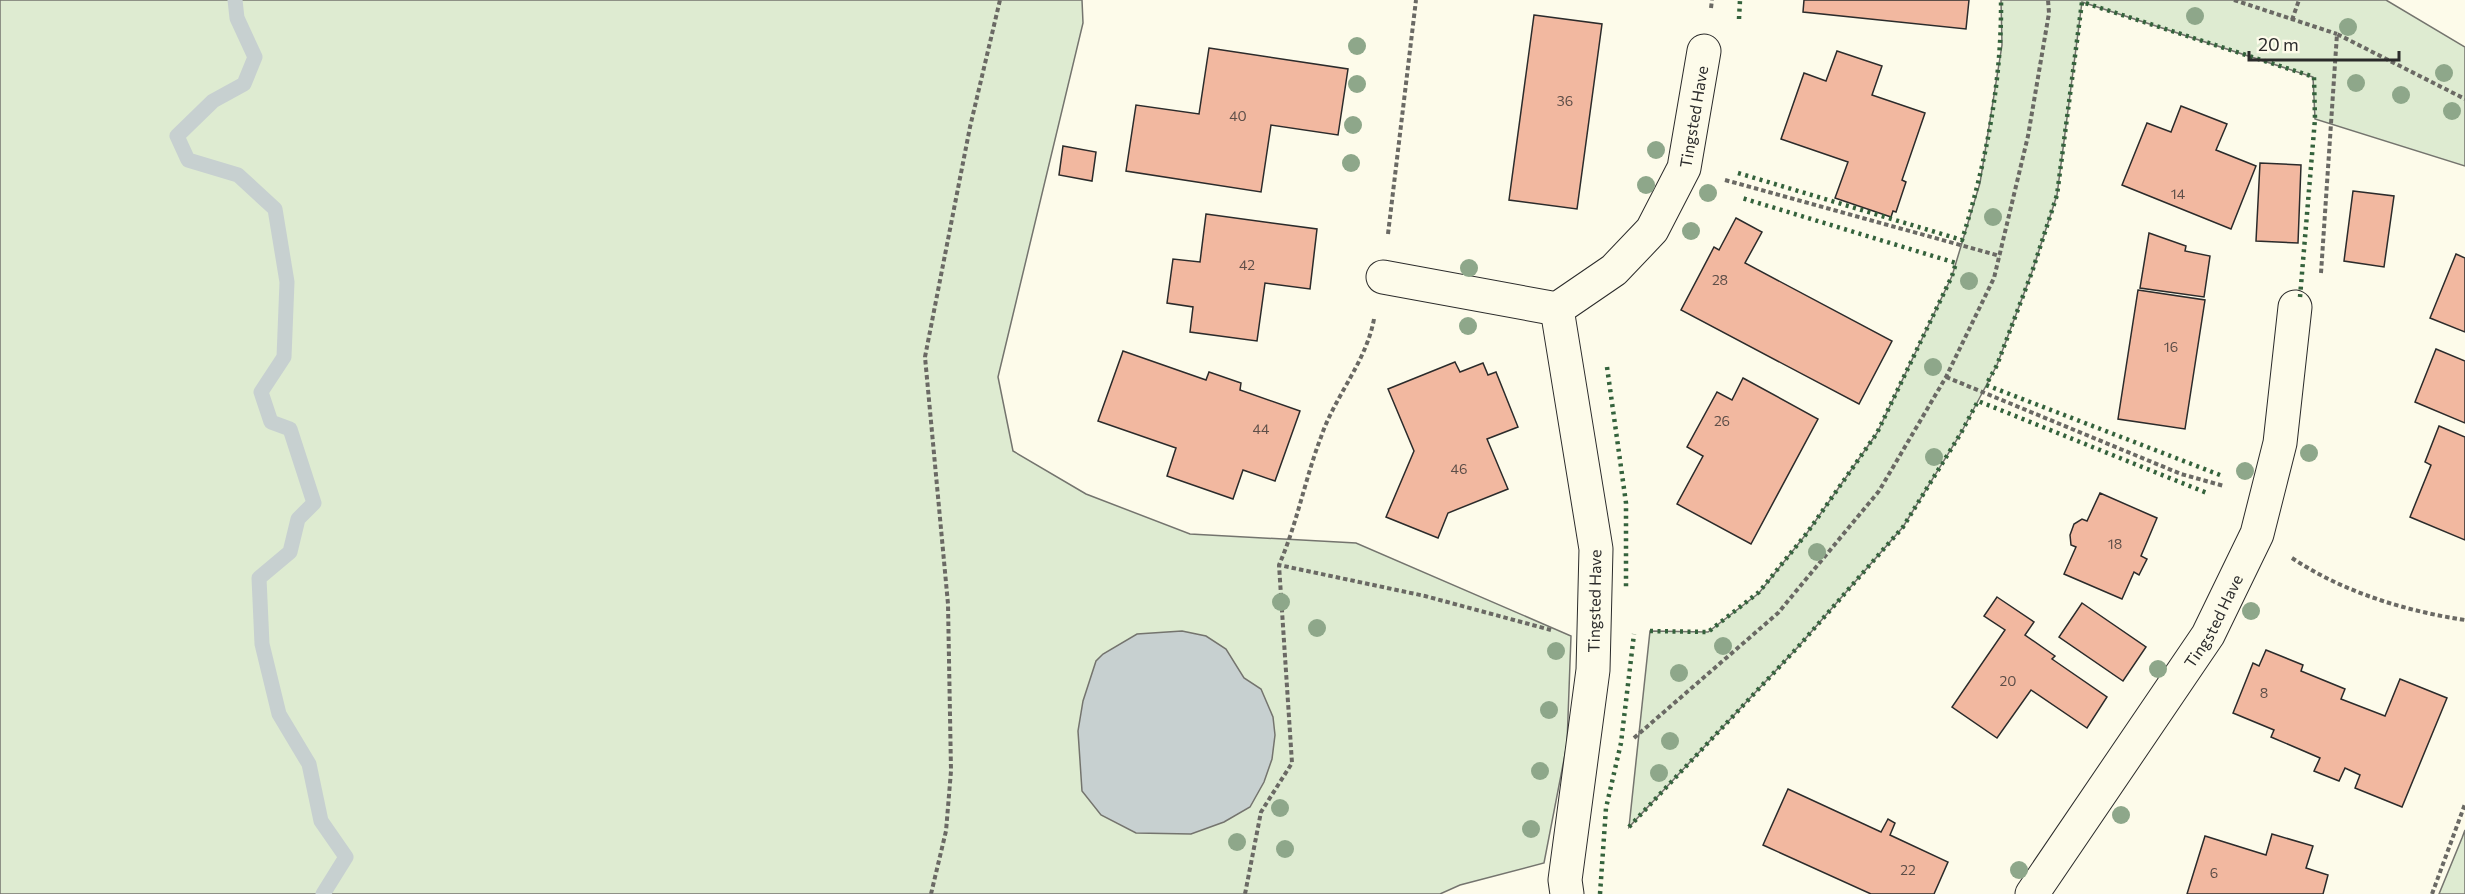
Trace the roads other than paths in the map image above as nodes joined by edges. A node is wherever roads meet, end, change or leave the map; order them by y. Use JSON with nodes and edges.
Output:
{"nodes":[{"id":1,"x":1704,"y":51,"type":"dead end"},
{"id":2,"x":1383,"y":277,"type":"road end"},
{"id":3,"x":2295,"y":307,"type":"road end"},
{"id":4,"x":1557,"y":309,"type":"junction"},
{"id":5,"x":1567,"y":894,"type":"edge"},
{"id":6,"x":2032,"y":894,"type":"edge"}],
"edges":[{"from":1,"to":4,"type":"street","name":"Tingsted Have"},
{"from":2,"to":4,"type":"street"},
{"from":3,"to":6,"type":"street","name":"Tingsted Have"},
{"from":4,"to":5,"type":"street","name":"Tingsted Have"}]}
